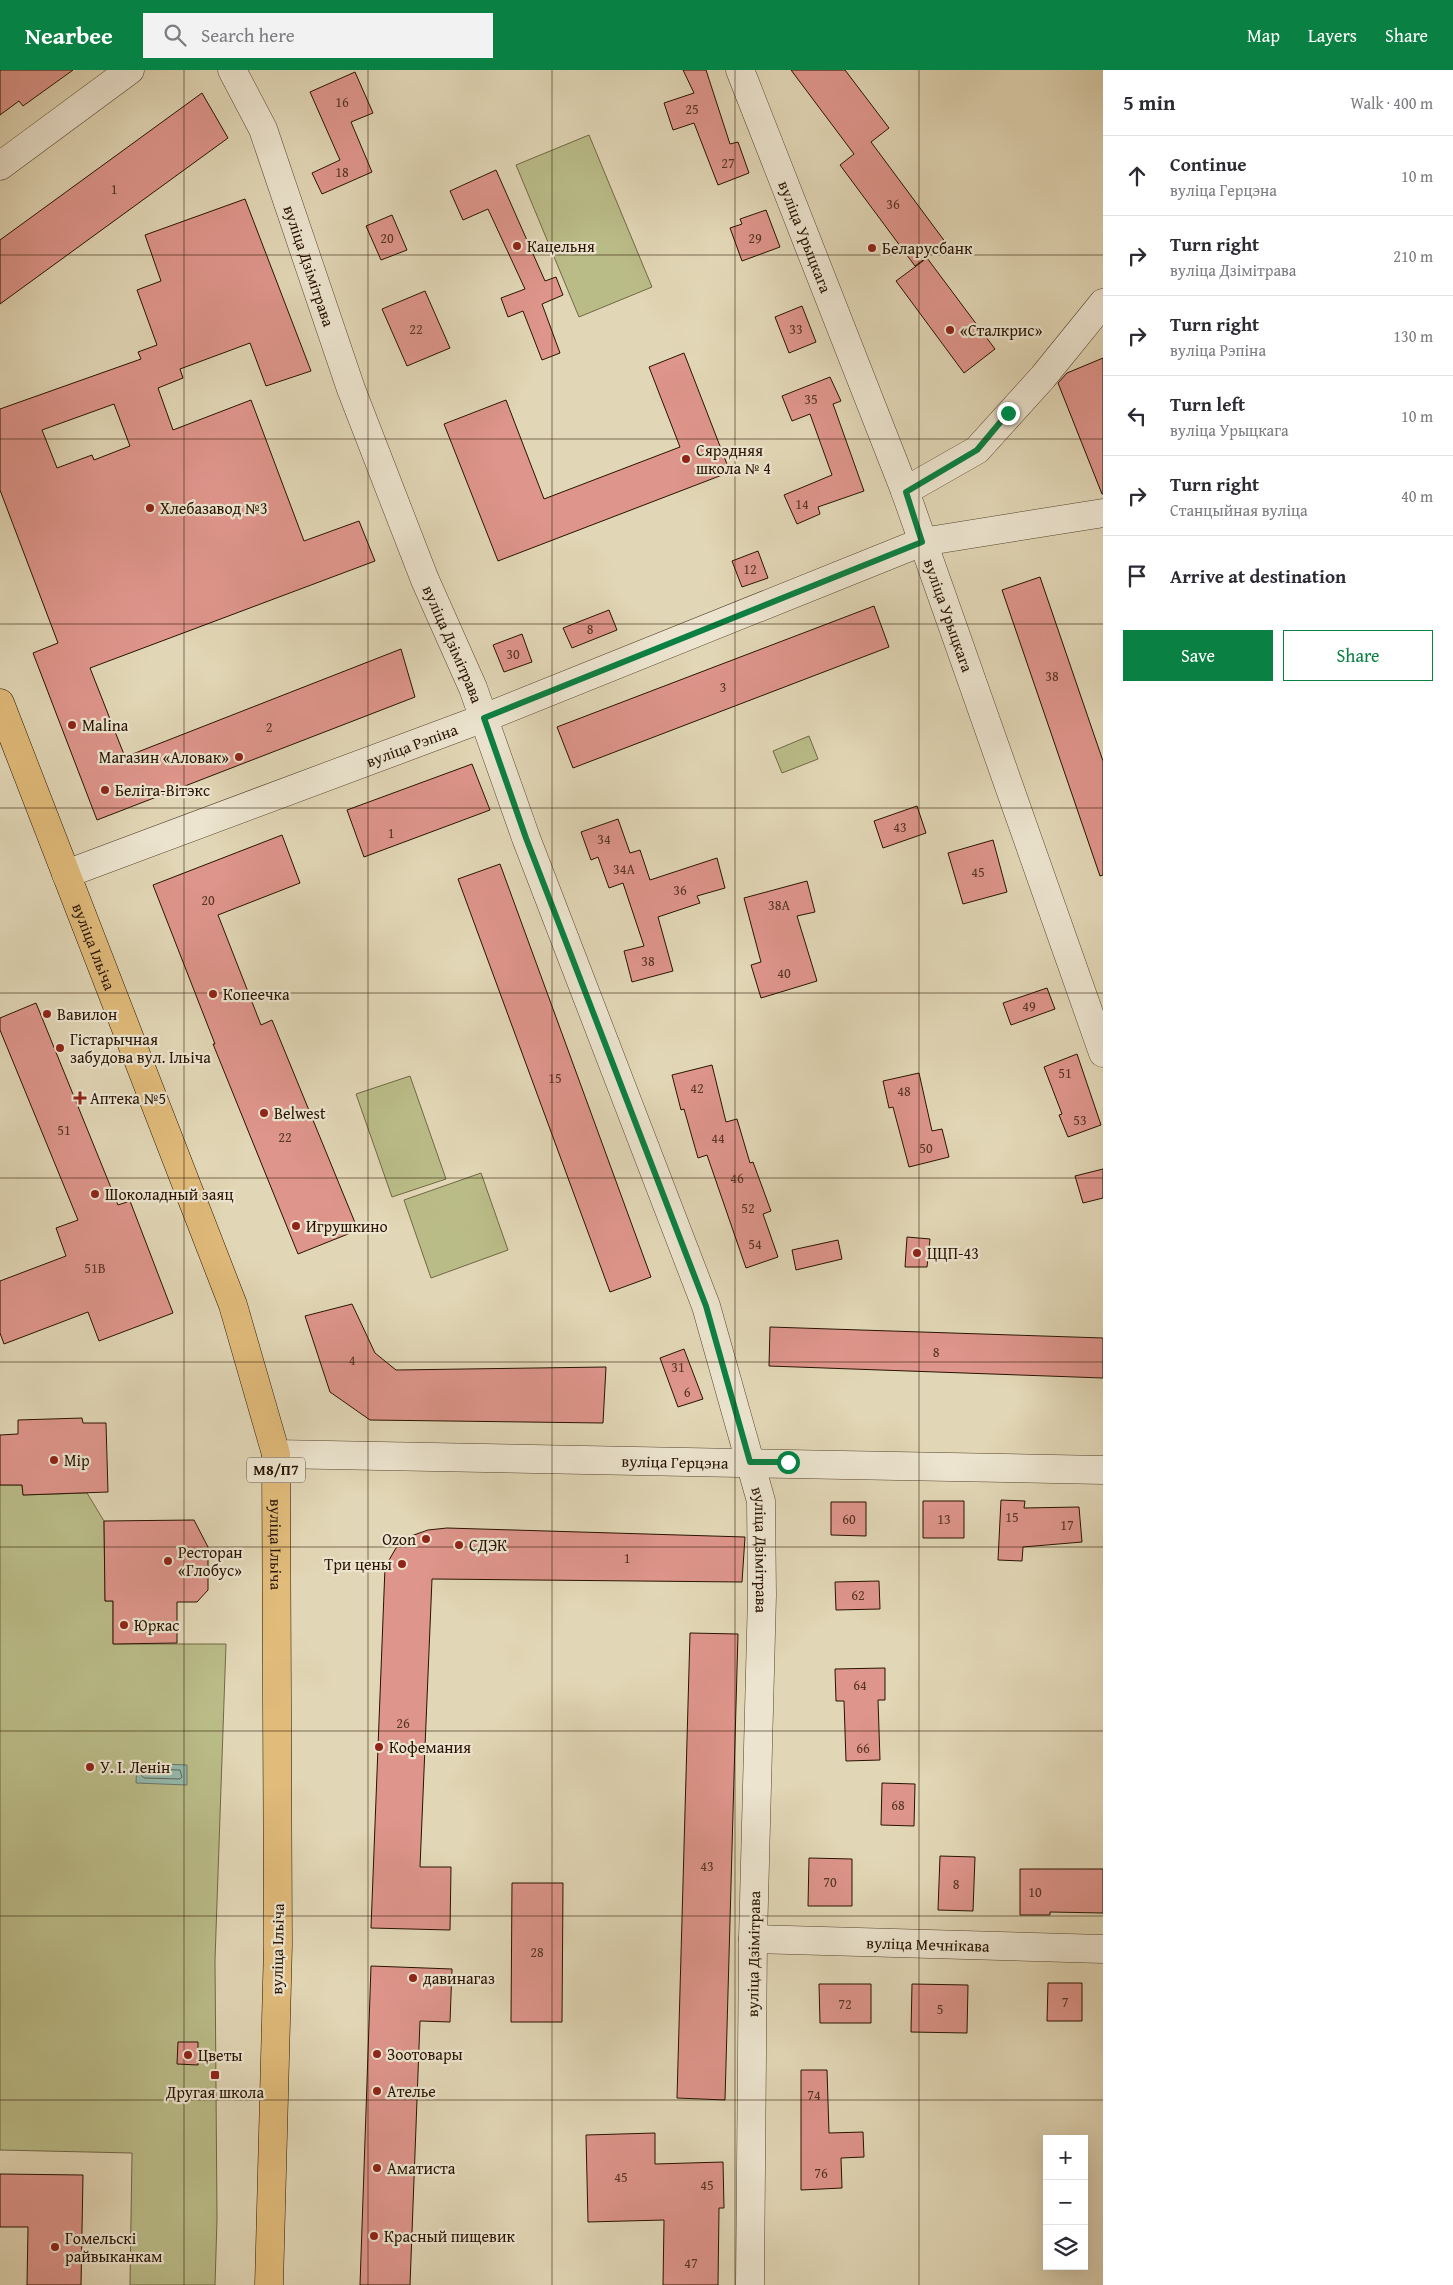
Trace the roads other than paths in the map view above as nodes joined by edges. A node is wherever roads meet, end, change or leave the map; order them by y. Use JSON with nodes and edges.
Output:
{"nodes":[{"id":1,"x":130,"y":70,"type":"edge"},
{"id":2,"x":232,"y":70,"type":"edge"},
{"id":3,"x":740,"y":70,"type":"edge"},
{"id":4,"x":0,"y":166,"type":"edge"},
{"id":5,"x":1103,"y":303,"type":"edge"},
{"id":6,"x":906,"y":492,"type":"junction"},
{"id":7,"x":1103,"y":513,"type":"edge"},
{"id":8,"x":922,"y":542,"type":"junction"},
{"id":9,"x":0,"y":704,"type":"edge"},
{"id":10,"x":484,"y":718,"type":"junction"},
{"id":11,"x":66,"y":874,"type":"junction"},
{"id":12,"x":1103,"y":1053,"type":"edge"},
{"id":13,"x":276,"y":1454,"type":"junction"},
{"id":14,"x":750,"y":1462,"type":"junction"},
{"id":15,"x":1103,"y":1470,"type":"edge"},
{"id":16,"x":753,"y":1939,"type":"junction"},
{"id":17,"x":1103,"y":1949,"type":"edge"},
{"id":18,"x":269,"y":2285,"type":"edge"},
{"id":19,"x":750,"y":2285,"type":"edge"}],
"edges":[{"from":1,"to":4,"type":"street"},
{"from":2,"to":10,"type":"street","name":"вуліца Дзімітрава"},
{"from":3,"to":6,"type":"street","name":"вуліца Урыцкага"},
{"from":5,"to":6,"type":"street"},
{"from":6,"to":8,"type":"street","name":"вуліца Урыцкага"},
{"from":7,"to":8,"type":"street","name":"вуліца Рэпіна"},
{"from":8,"to":10,"type":"street","name":"вуліца Рэпіна"},
{"from":8,"to":12,"type":"street","name":"вуліца Урыцкага"},
{"from":9,"to":11,"type":"main road","name":"вуліца Ільіча","number":"М8/П7"},
{"from":10,"to":11,"type":"street","name":"вуліца Рэпіна"},
{"from":10,"to":14,"type":"street","name":"вуліца Дзімітрава"},
{"from":11,"to":13,"type":"main road","name":"вуліца Ільіча","number":"М8/П7"},
{"from":13,"to":14,"type":"street","name":"вуліца Герцэна"},
{"from":13,"to":18,"type":"main road","name":"вуліца Ільіча","number":"М8/П7"},
{"from":14,"to":15,"type":"street","name":"вуліца Герцэна"},
{"from":14,"to":16,"type":"street","name":"вуліца Дзімітрава"},
{"from":16,"to":17,"type":"street","name":"вуліца Мечнікава"},
{"from":16,"to":19,"type":"street","name":"вуліца Дзімітрава"}]}
